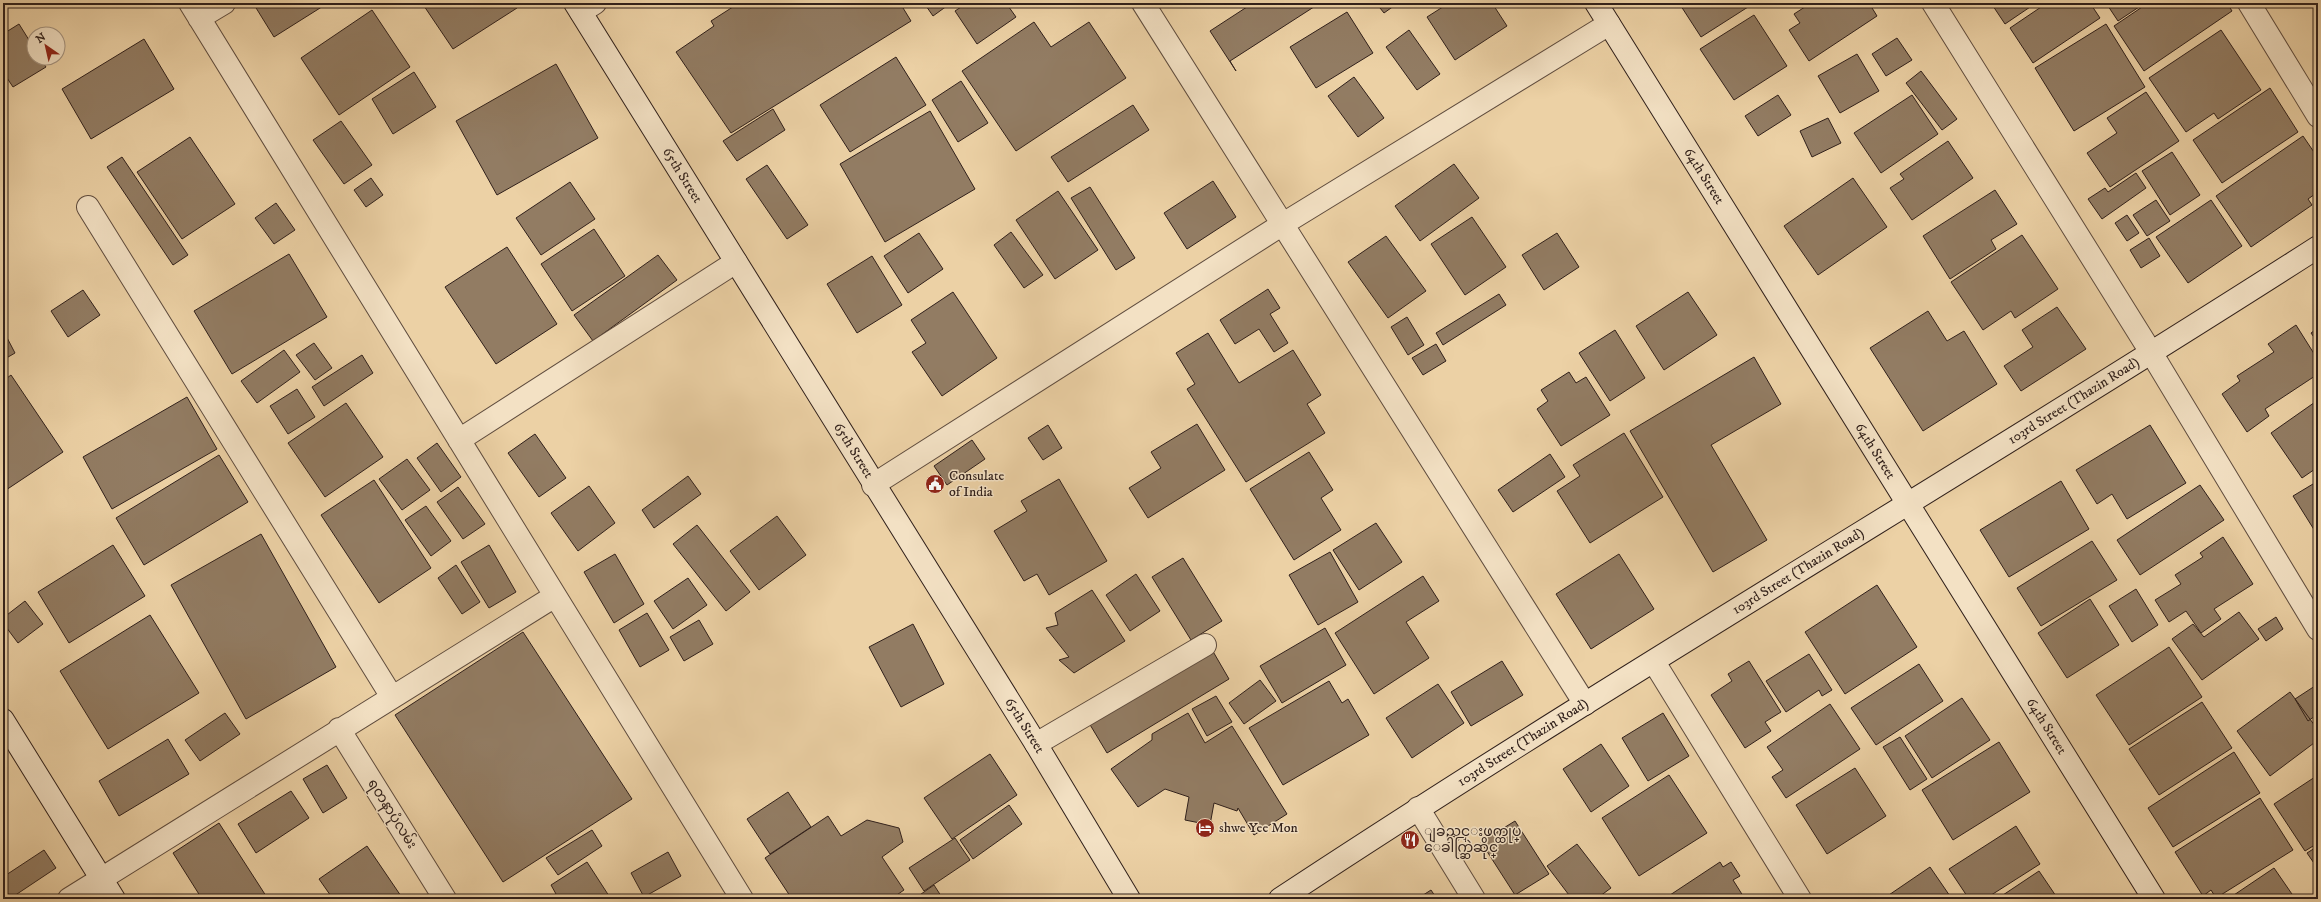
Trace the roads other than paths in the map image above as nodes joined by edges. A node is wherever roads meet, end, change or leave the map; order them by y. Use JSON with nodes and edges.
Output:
{"nodes":[{"id":1,"x":224,"y":3,"type":"edge"},
{"id":2,"x":1143,"y":3,"type":"edge"},
{"id":3,"x":1596,"y":3,"type":"edge"},
{"id":4,"x":1933,"y":3,"type":"edge"},
{"id":5,"x":2249,"y":3,"type":"edge"},
{"id":6,"x":583,"y":6,"type":"edge"},
{"id":7,"x":195,"y":11,"type":"edge"},
{"id":8,"x":1609,"y":24,"type":"junction"},
{"id":9,"x":2318,"y":116,"type":"edge"},
{"id":10,"x":88,"y":207,"type":"dead end"},
{"id":11,"x":1283,"y":224,"type":"junction"},
{"id":12,"x":2318,"y":247,"type":"edge"},
{"id":13,"x":736,"y":262,"type":"junction"},
{"id":14,"x":2152,"y":354,"type":"junction"},
{"id":15,"x":459,"y":440,"type":"junction"},
{"id":16,"x":873,"y":485,"type":"junction"},
{"id":17,"x":1909,"y":504,"type":"junction"},
{"id":18,"x":555,"y":596,"type":"junction"},
{"id":19,"x":2318,"y":629,"type":"edge"},
{"id":20,"x":1206,"y":645,"type":"dead end"},
{"id":21,"x":1654,"y":662,"type":"junction"},
{"id":22,"x":392,"y":697,"type":"junction"},
{"id":23,"x":1585,"y":704,"type":"junction"},
{"id":24,"x":3,"y":720,"type":"edge"},
{"id":25,"x":339,"y":730,"type":"junction"},
{"id":26,"x":1036,"y":744,"type":"junction"},
{"id":27,"x":1418,"y":808,"type":"junction"},
{"id":28,"x":101,"y":878,"type":"junction"},
{"id":29,"x":69,"y":899,"type":"edge"},
{"id":30,"x":114,"y":899,"type":"edge"},
{"id":31,"x":445,"y":899,"type":"edge"},
{"id":32,"x":742,"y":899,"type":"edge"},
{"id":33,"x":1128,"y":899,"type":"edge"},
{"id":34,"x":1280,"y":899,"type":"edge"},
{"id":35,"x":1474,"y":899,"type":"edge"},
{"id":36,"x":1800,"y":899,"type":"edge"},
{"id":37,"x":2154,"y":899,"type":"edge"}],
"edges":[{"from":1,"to":7,"type":"street"},
{"from":2,"to":11,"type":"street"},
{"from":3,"to":8,"type":"street","name":"64th Street"},
{"from":4,"to":14,"type":"street"},
{"from":5,"to":9,"type":"street"},
{"from":6,"to":13,"type":"street","name":"65th Street"},
{"from":7,"to":15,"type":"street"},
{"from":8,"to":11,"type":"street"},
{"from":8,"to":17,"type":"street","name":"64th Street"},
{"from":10,"to":22,"type":"street"},
{"from":11,"to":16,"type":"street"},
{"from":11,"to":23,"type":"street"},
{"from":12,"to":14,"type":"street","name":"103rd Street (Thazin Road)"},
{"from":13,"to":15,"type":"street"},
{"from":13,"to":16,"type":"street","name":"65th Street"},
{"from":14,"to":17,"type":"street","name":"103rd Street (Thazin Road)"},
{"from":14,"to":19,"type":"street"},
{"from":15,"to":18,"type":"street"},
{"from":16,"to":26,"type":"street","name":"65th Street"},
{"from":17,"to":21,"type":"street","name":"103rd Street (Thazin Road)"},
{"from":17,"to":37,"type":"street","name":"64th Street"},
{"from":18,"to":22,"type":"street"},
{"from":18,"to":32,"type":"street"},
{"from":20,"to":26,"type":"street"},
{"from":21,"to":23,"type":"street","name":"103rd Street (Thazin Road)"},
{"from":21,"to":36,"type":"street"},
{"from":22,"to":25,"type":"street"},
{"from":23,"to":27,"type":"street","name":"103rd Street (Thazin Road)"},
{"from":24,"to":28,"type":"street"},
{"from":25,"to":28,"type":"street"},
{"from":25,"to":31,"type":"street","name":"ရတနာပုံလမ်း"},
{"from":26,"to":33,"type":"street","name":"65th Street"},
{"from":27,"to":34,"type":"street","name":"103rd Street (Thazin Road)"},
{"from":27,"to":35,"type":"street"},
{"from":28,"to":29,"type":"street"},
{"from":28,"to":30,"type":"street"}]}
